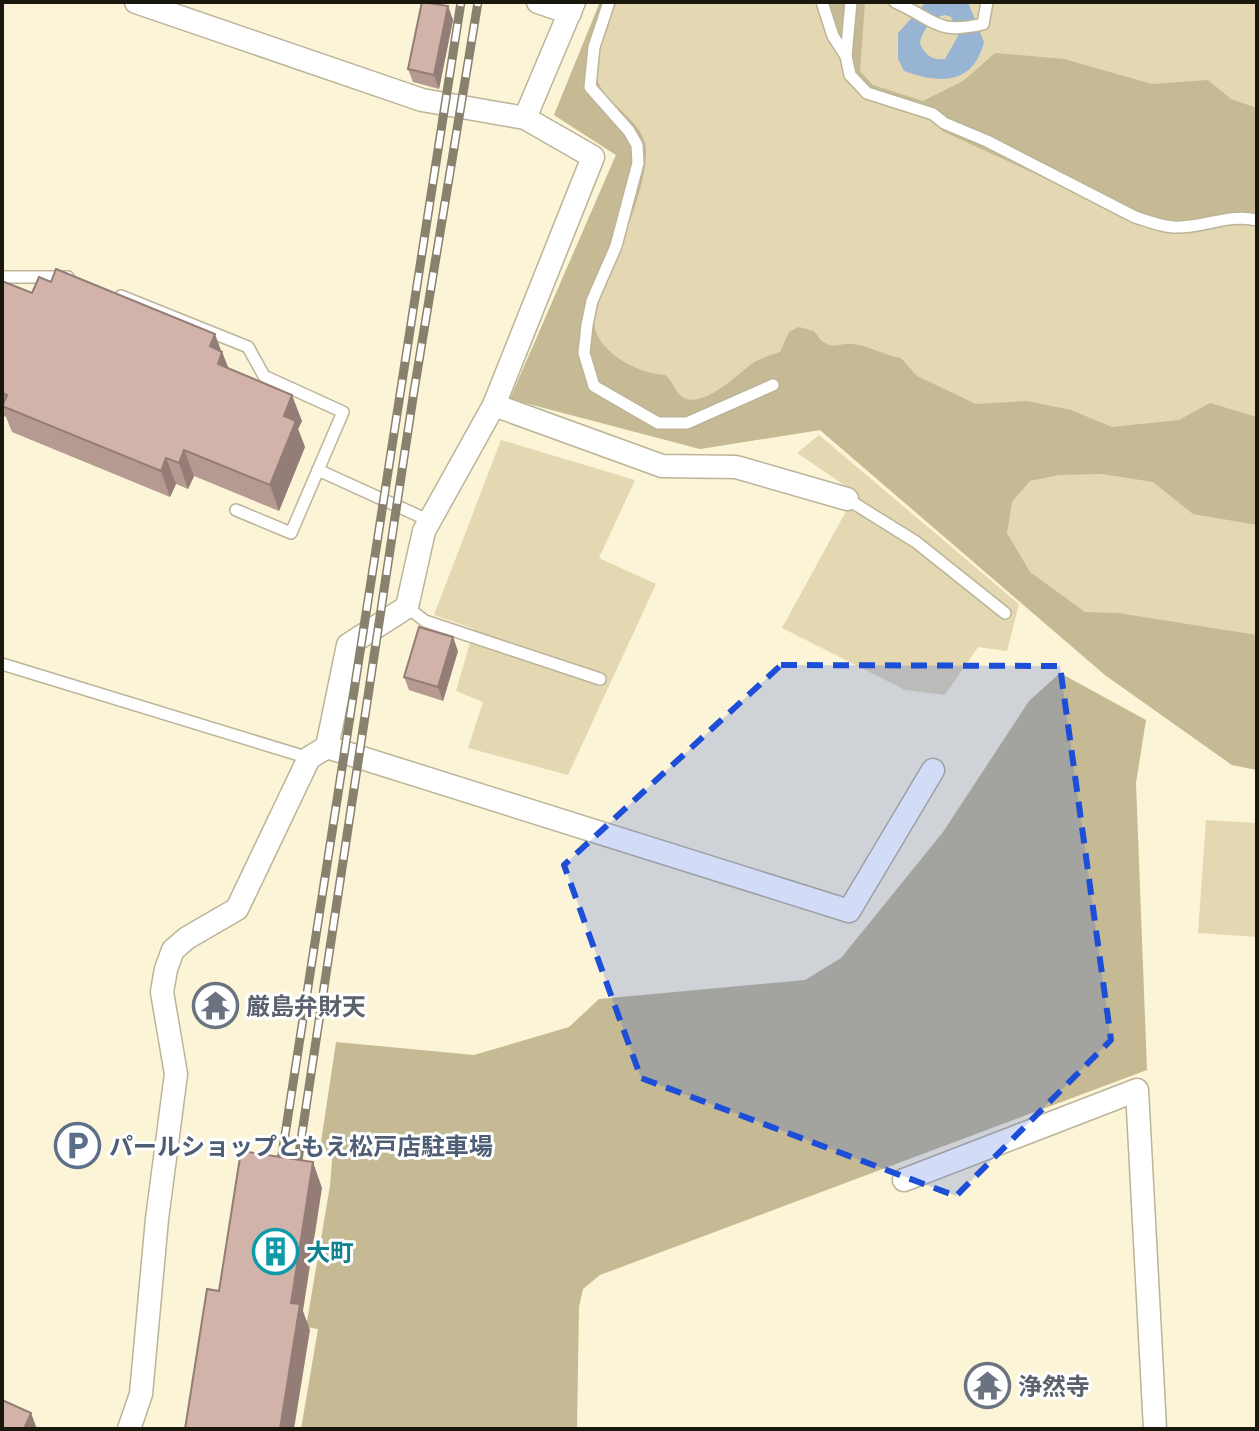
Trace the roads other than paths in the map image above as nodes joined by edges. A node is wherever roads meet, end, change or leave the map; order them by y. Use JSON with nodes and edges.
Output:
{"nodes":[{"id":1,"x":136,"y":2,"type":"edge"},
{"id":2,"x":538,"y":2,"type":"edge"},
{"id":3,"x":609,"y":2,"type":"edge"},
{"id":4,"x":822,"y":2,"type":"edge"},
{"id":5,"x":851,"y":2,"type":"edge"},
{"id":6,"x":895,"y":2,"type":"edge"},
{"id":7,"x":987,"y":2,"type":"edge"},
{"id":8,"x":572,"y":8,"type":"edge"},
{"id":9,"x":846,"y":56,"type":"junction"},
{"id":10,"x":525,"y":118,"type":"junction"},
{"id":11,"x":1257,"y":220,"type":"edge"},
{"id":12,"x":2,"y":277,"type":"edge"},
{"id":13,"x":87,"y":283,"type":"edge"},
{"id":14,"x":102,"y":288,"type":"edge"},
{"id":15,"x":773,"y":385,"type":"dead end"},
{"id":16,"x":494,"y":405,"type":"junction"},
{"id":17,"x":318,"y":470,"type":"junction"},
{"id":18,"x":847,"y":499,"type":"joint"},
{"id":19,"x":236,"y":510,"type":"dead end"},
{"id":20,"x":430,"y":521,"type":"junction"},
{"id":21,"x":407,"y":607,"type":"junction"},
{"id":22,"x":1005,"y":613,"type":"dead end"},
{"id":23,"x":2,"y":664,"type":"edge"},
{"id":24,"x":600,"y":679,"type":"dead end"},
{"id":25,"x":318,"y":752,"type":"junction"},
{"id":26,"x":933,"y":770,"type":"dead end"},
{"id":27,"x":904,"y":1180,"type":"dead end"},
{"id":28,"x":129,"y":1429,"type":"edge"},
{"id":29,"x":1155,"y":1429,"type":"edge"}],
"edges":[{"from":1,"to":10,"type":"street"},
{"from":2,"to":8,"type":"street"},
{"from":3,"to":15,"type":"lane"},
{"from":4,"to":9,"type":"lane"},
{"from":5,"to":9,"type":"lane"},
{"from":6,"to":7,"type":"lane"},
{"from":8,"to":10,"type":"street"},
{"from":9,"to":11,"type":"lane"},
{"from":10,"to":16,"type":"street"},
{"from":12,"to":13,"type":"lane"},
{"from":14,"to":17,"type":"lane"},
{"from":16,"to":18,"type":"street"},
{"from":16,"to":20,"type":"street"},
{"from":17,"to":19,"type":"lane"},
{"from":17,"to":20,"type":"lane"},
{"from":18,"to":22,"type":"lane"},
{"from":20,"to":21,"type":"street"},
{"from":21,"to":24,"type":"lane"},
{"from":21,"to":25,"type":"street"},
{"from":23,"to":25,"type":"lane"},
{"from":25,"to":26,"type":"street"},
{"from":25,"to":28,"type":"street"},
{"from":27,"to":29,"type":"street"}]}
